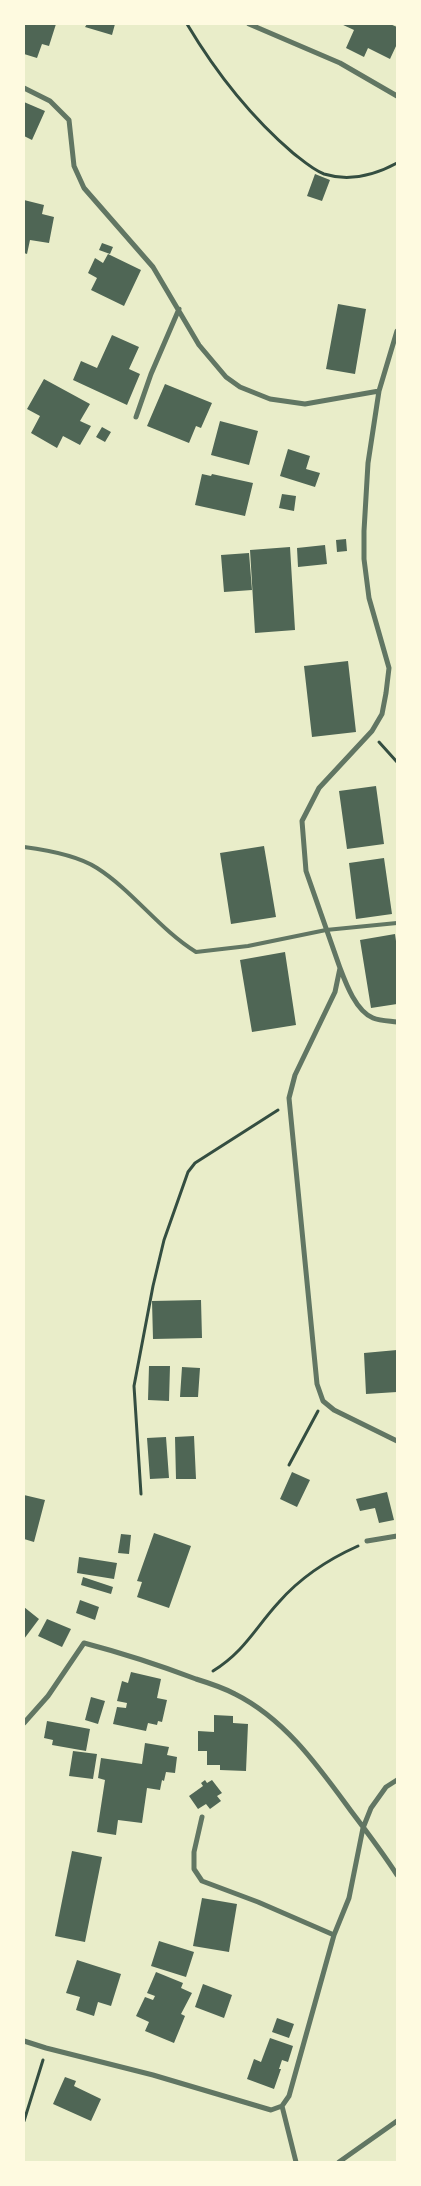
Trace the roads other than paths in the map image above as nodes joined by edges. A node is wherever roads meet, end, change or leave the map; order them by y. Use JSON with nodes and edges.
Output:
{"nodes":[{"id":1,"x":249,"y":24,"type":"edge"},
{"id":2,"x":24,"y":88,"type":"edge"},
{"id":3,"x":397,"y":96,"type":"edge"},
{"id":4,"x":179,"y":309,"type":"junction"},
{"id":5,"x":397,"y":331,"type":"edge"},
{"id":6,"x":379,"y":391,"type":"junction"},
{"id":7,"x":136,"y":418,"type":"dead end"},
{"id":8,"x":24,"y":847,"type":"edge"},
{"id":9,"x":397,"y":923,"type":"edge"},
{"id":10,"x":326,"y":930,"type":"junction"},
{"id":11,"x":340,"y":968,"type":"junction"},
{"id":12,"x":397,"y":1022,"type":"edge"},
{"id":13,"x":397,"y":1441,"type":"edge"},
{"id":14,"x":397,"y":1536,"type":"edge"},
{"id":15,"x":368,"y":1542,"type":"road end"},
{"id":16,"x":24,"y":1723,"type":"edge"},
{"id":17,"x":397,"y":1780,"type":"edge"},
{"id":18,"x":202,"y":1817,"type":"dead end"},
{"id":19,"x":363,"y":1828,"type":"junction"},
{"id":20,"x":397,"y":1875,"type":"edge"},
{"id":21,"x":334,"y":1935,"type":"junction"},
{"id":22,"x":24,"y":2041,"type":"edge"},
{"id":23,"x":282,"y":2106,"type":"junction"},
{"id":24,"x":397,"y":2121,"type":"edge"},
{"id":25,"x":296,"y":2162,"type":"edge"},
{"id":26,"x":339,"y":2162,"type":"edge"}],
"edges":[{"from":1,"to":3,"type":"street"},
{"from":2,"to":4,"type":"street"},
{"from":4,"to":6,"type":"street"},
{"from":4,"to":7,"type":"street"},
{"from":5,"to":6,"type":"street"},
{"from":6,"to":10,"type":"street"},
{"from":8,"to":10,"type":"lane"},
{"from":9,"to":10,"type":"lane"},
{"from":10,"to":11,"type":"street"},
{"from":11,"to":12,"type":"street"},
{"from":11,"to":13,"type":"street"},
{"from":14,"to":15,"type":"street"},
{"from":16,"to":19,"type":"street"},
{"from":17,"to":19,"type":"street"},
{"from":18,"to":21,"type":"street"},
{"from":19,"to":20,"type":"street"},
{"from":19,"to":21,"type":"street"},
{"from":21,"to":23,"type":"street"},
{"from":22,"to":23,"type":"street"},
{"from":23,"to":25,"type":"street"},
{"from":24,"to":26,"type":"street"}]}
